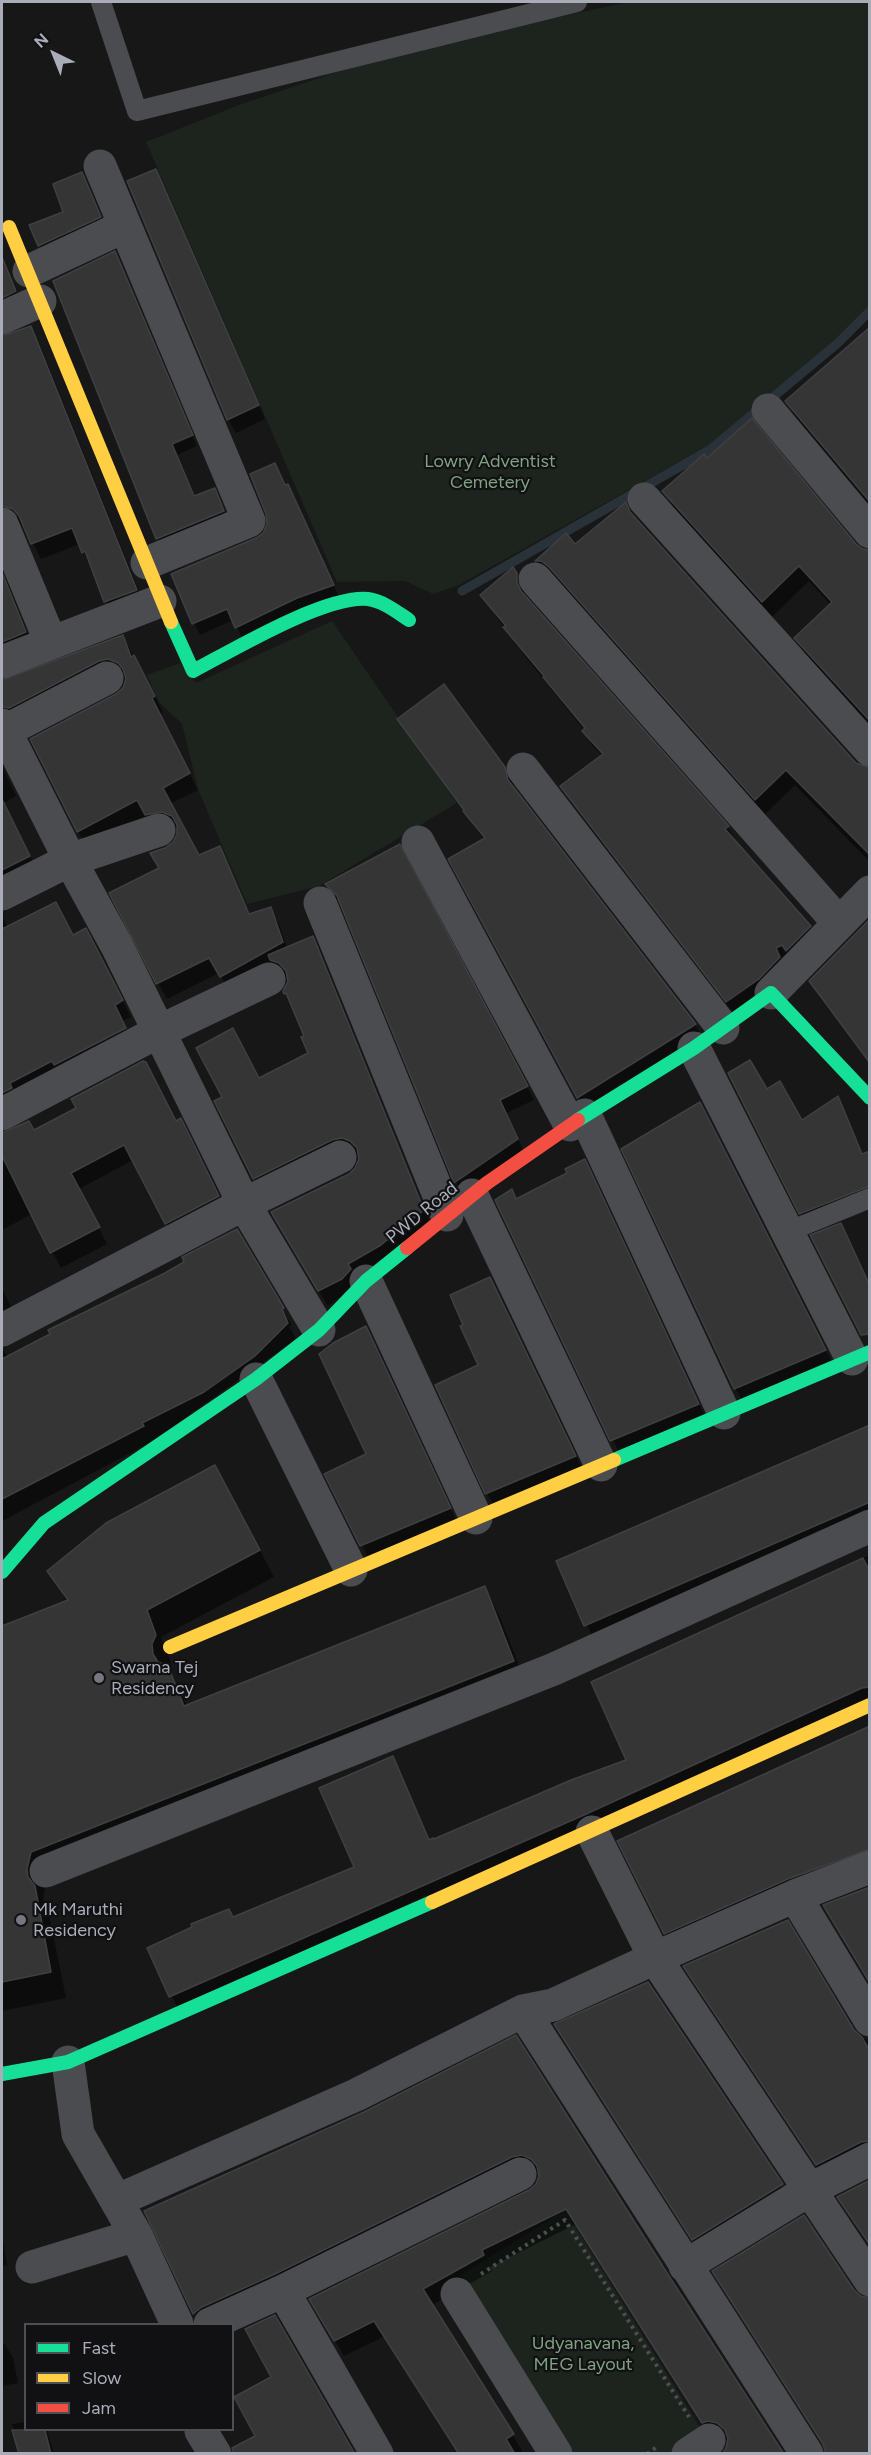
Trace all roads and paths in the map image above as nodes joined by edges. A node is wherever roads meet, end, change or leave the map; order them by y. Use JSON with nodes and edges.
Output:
{"nodes":[{"id":1,"x":101,"y":2,"type":"edge"},
{"id":2,"x":577,"y":2,"type":"edge"},
{"id":3,"x":100,"y":166,"type":"dead end"},
{"id":4,"x":125,"y":226,"type":"junction"},
{"id":5,"x":9,"y":227,"type":"dead end"},
{"id":6,"x":29,"y":271,"type":"junction"},
{"id":7,"x":40,"y":302,"type":"junction"},
{"id":8,"x":2,"y":318,"type":"edge"},
{"id":9,"x":768,"y":410,"type":"dead end"},
{"id":10,"x":644,"y":499,"type":"dead end"},
{"id":11,"x":2,"y":524,"type":"edge"},
{"id":12,"x":870,"y":532,"type":"edge"},
{"id":13,"x":147,"y":563,"type":"junction"},
{"id":14,"x":535,"y":579,"type":"dead end"},
{"id":15,"x":160,"y":601,"type":"junction"},
{"id":16,"x":409,"y":620,"type":"dead end"},
{"id":17,"x":51,"y":643,"type":"junction"},
{"id":18,"x":2,"y":662,"type":"edge"},
{"id":19,"x":107,"y":678,"type":"dead end"},
{"id":20,"x":3,"y":728,"type":"edge"},
{"id":21,"x":870,"y":750,"type":"edge"},
{"id":22,"x":523,"y":769,"type":"dead end"},
{"id":23,"x":159,"y":830,"type":"dead end"},
{"id":24,"x":418,"y":842,"type":"dead end"},
{"id":25,"x":70,"y":860,"type":"junction"},
{"id":26,"x":870,"y":892,"type":"edge"},
{"id":27,"x":2,"y":894,"type":"edge"},
{"id":28,"x":320,"y":903,"type":"dead end"},
{"id":29,"x":839,"y":923,"type":"junction"},
{"id":30,"x":269,"y":979,"type":"dead end"},
{"id":31,"x":771,"y":993,"type":"junction"},
{"id":32,"x":723,"y":1028,"type":"junction"},
{"id":33,"x":158,"y":1032,"type":"junction"},
{"id":34,"x":694,"y":1048,"type":"junction"},
{"id":35,"x":870,"y":1098,"type":"edge"},
{"id":36,"x":2,"y":1114,"type":"edge"},
{"id":37,"x":577,"y":1120,"type":"junction"},
{"id":38,"x":340,"y":1157,"type":"dead end"},
{"id":39,"x":472,"y":1195,"type":"junction"},
{"id":40,"x":870,"y":1198,"type":"edge"},
{"id":41,"x":244,"y":1204,"type":"junction"},
{"id":42,"x":447,"y":1215,"type":"junction"},
{"id":43,"x":787,"y":1232,"type":"junction"},
{"id":44,"x":366,"y":1281,"type":"junction"},
{"id":45,"x":2,"y":1330,"type":"edge"},
{"id":46,"x":318,"y":1330,"type":"junction"},
{"id":47,"x":861,"y":1355,"type":"edge"},
{"id":48,"x":256,"y":1379,"type":"junction"},
{"id":49,"x":724,"y":1413,"type":"junction"},
{"id":50,"x":601,"y":1466,"type":"junction"},
{"id":51,"x":476,"y":1518,"type":"junction"},
{"id":52,"x":44,"y":1523,"type":"junction"},
{"id":53,"x":870,"y":1526,"type":"edge"},
{"id":54,"x":12,"y":1536,"type":"dead end"},
{"id":55,"x":351,"y":1570,"type":"junction"},
{"id":56,"x":2,"y":1572,"type":"edge"},
{"id":57,"x":170,"y":1647,"type":"dead end"},
{"id":58,"x":870,"y":1705,"type":"edge"},
{"id":59,"x":592,"y":1832,"type":"junction"},
{"id":60,"x":870,"y":1867,"type":"edge"},
{"id":61,"x":46,"y":1871,"type":"dead end"},
{"id":62,"x":795,"y":1896,"type":"junction"},
{"id":63,"x":655,"y":1958,"type":"junction"},
{"id":64,"x":523,"y":2011,"type":"junction"},
{"id":65,"x":870,"y":2020,"type":"edge"},
{"id":66,"x":68,"y":2062,"type":"junction"},
{"id":67,"x":2,"y":2074,"type":"edge"},
{"id":68,"x":870,"y":2158,"type":"edge"},
{"id":69,"x":520,"y":2174,"type":"dead end"},
{"id":70,"x":811,"y":2189,"type":"junction"},
{"id":71,"x":118,"y":2200,"type":"junction"},
{"id":72,"x":136,"y":2235,"type":"junction"},
{"id":73,"x":685,"y":2266,"type":"junction"},
{"id":74,"x":32,"y":2267,"type":"dead end"},
{"id":75,"x":870,"y":2280,"type":"edge"},
{"id":76,"x":464,"y":2287,"type":"joint"},
{"id":77,"x":283,"y":2291,"type":"junction"},
{"id":78,"x":176,"y":2323,"type":"edge"},
{"id":79,"x":214,"y":2323,"type":"edge"},
{"id":80,"x":688,"y":2440,"type":"edge"},
{"id":81,"x":377,"y":2454,"type":"edge"},
{"id":82,"x":556,"y":2454,"type":"edge"},
{"id":83,"x":647,"y":2454,"type":"edge"},
{"id":84,"x":807,"y":2454,"type":"edge"}],
"edges":[{"from":1,"to":2,"type":"lane"},
{"from":3,"to":4,"type":"street"},
{"from":4,"to":6,"type":"street"},
{"from":4,"to":13,"type":"street"},
{"from":5,"to":6,"type":"street"},
{"from":6,"to":7,"type":"street"},
{"from":7,"to":8,"type":"street"},
{"from":7,"to":13,"type":"street"},
{"from":9,"to":12,"type":"street"},
{"from":10,"to":21,"type":"street"},
{"from":11,"to":17,"type":"street"},
{"from":13,"to":15,"type":"street"},
{"from":14,"to":29,"type":"street"},
{"from":15,"to":16,"type":"street"},
{"from":15,"to":17,"type":"street"},
{"from":17,"to":18,"type":"street"},
{"from":19,"to":20,"type":"street"},
{"from":20,"to":25,"type":"street"},
{"from":22,"to":32,"type":"street"},
{"from":23,"to":25,"type":"street"},
{"from":24,"to":37,"type":"street"},
{"from":25,"to":27,"type":"street"},
{"from":25,"to":33,"type":"street"},
{"from":26,"to":29,"type":"street"},
{"from":28,"to":42,"type":"street"},
{"from":29,"to":31,"type":"street"},
{"from":30,"to":33,"type":"street"},
{"from":31,"to":32,"type":"street","name":"PWD Road"},
{"from":31,"to":35,"type":"street"},
{"from":32,"to":34,"type":"street","name":"PWD Road"},
{"from":33,"to":36,"type":"street"},
{"from":33,"to":41,"type":"street"},
{"from":34,"to":37,"type":"street","name":"PWD Road"},
{"from":34,"to":43,"type":"street"},
{"from":37,"to":39,"type":"street","name":"PWD Road"},
{"from":37,"to":49,"type":"street"},
{"from":38,"to":41,"type":"street"},
{"from":39,"to":42,"type":"street","name":"PWD Road"},
{"from":39,"to":50,"type":"street"},
{"from":40,"to":43,"type":"lane"},
{"from":41,"to":45,"type":"street"},
{"from":41,"to":46,"type":"street"},
{"from":42,"to":44,"type":"street","name":"PWD Road"},
{"from":43,"to":47,"type":"street"},
{"from":44,"to":46,"type":"street","name":"PWD Road"},
{"from":44,"to":51,"type":"street"},
{"from":46,"to":48,"type":"street","name":"PWD Road"},
{"from":47,"to":49,"type":"street"},
{"from":48,"to":52,"type":"street","name":"PWD Road"},
{"from":48,"to":55,"type":"street"},
{"from":49,"to":50,"type":"street"},
{"from":50,"to":51,"type":"street"},
{"from":51,"to":55,"type":"street"},
{"from":52,"to":54,"type":"street"},
{"from":52,"to":56,"type":"street","name":"PWD Road"},
{"from":53,"to":61,"type":"street"},
{"from":55,"to":57,"type":"street"},
{"from":58,"to":59,"type":"street"},
{"from":59,"to":63,"type":"street"},
{"from":59,"to":66,"type":"street"},
{"from":60,"to":62,"type":"street"},
{"from":62,"to":63,"type":"street"},
{"from":62,"to":65,"type":"street"},
{"from":63,"to":64,"type":"street"},
{"from":63,"to":70,"type":"street"},
{"from":64,"to":71,"type":"street"},
{"from":64,"to":73,"type":"street"},
{"from":66,"to":67,"type":"street"},
{"from":66,"to":71,"type":"street"},
{"from":68,"to":70,"type":"street"},
{"from":69,"to":77,"type":"street"},
{"from":70,"to":73,"type":"street"},
{"from":70,"to":75,"type":"street"},
{"from":71,"to":72,"type":"street"},
{"from":72,"to":74,"type":"street"},
{"from":72,"to":78,"type":"street"},
{"from":73,"to":84,"type":"street"},
{"from":76,"to":80,"type":"path"},
{"from":76,"to":82,"type":"street"},
{"from":77,"to":79,"type":"street"},
{"from":77,"to":81,"type":"street"},
{"from":80,"to":83,"type":"path"}]}
